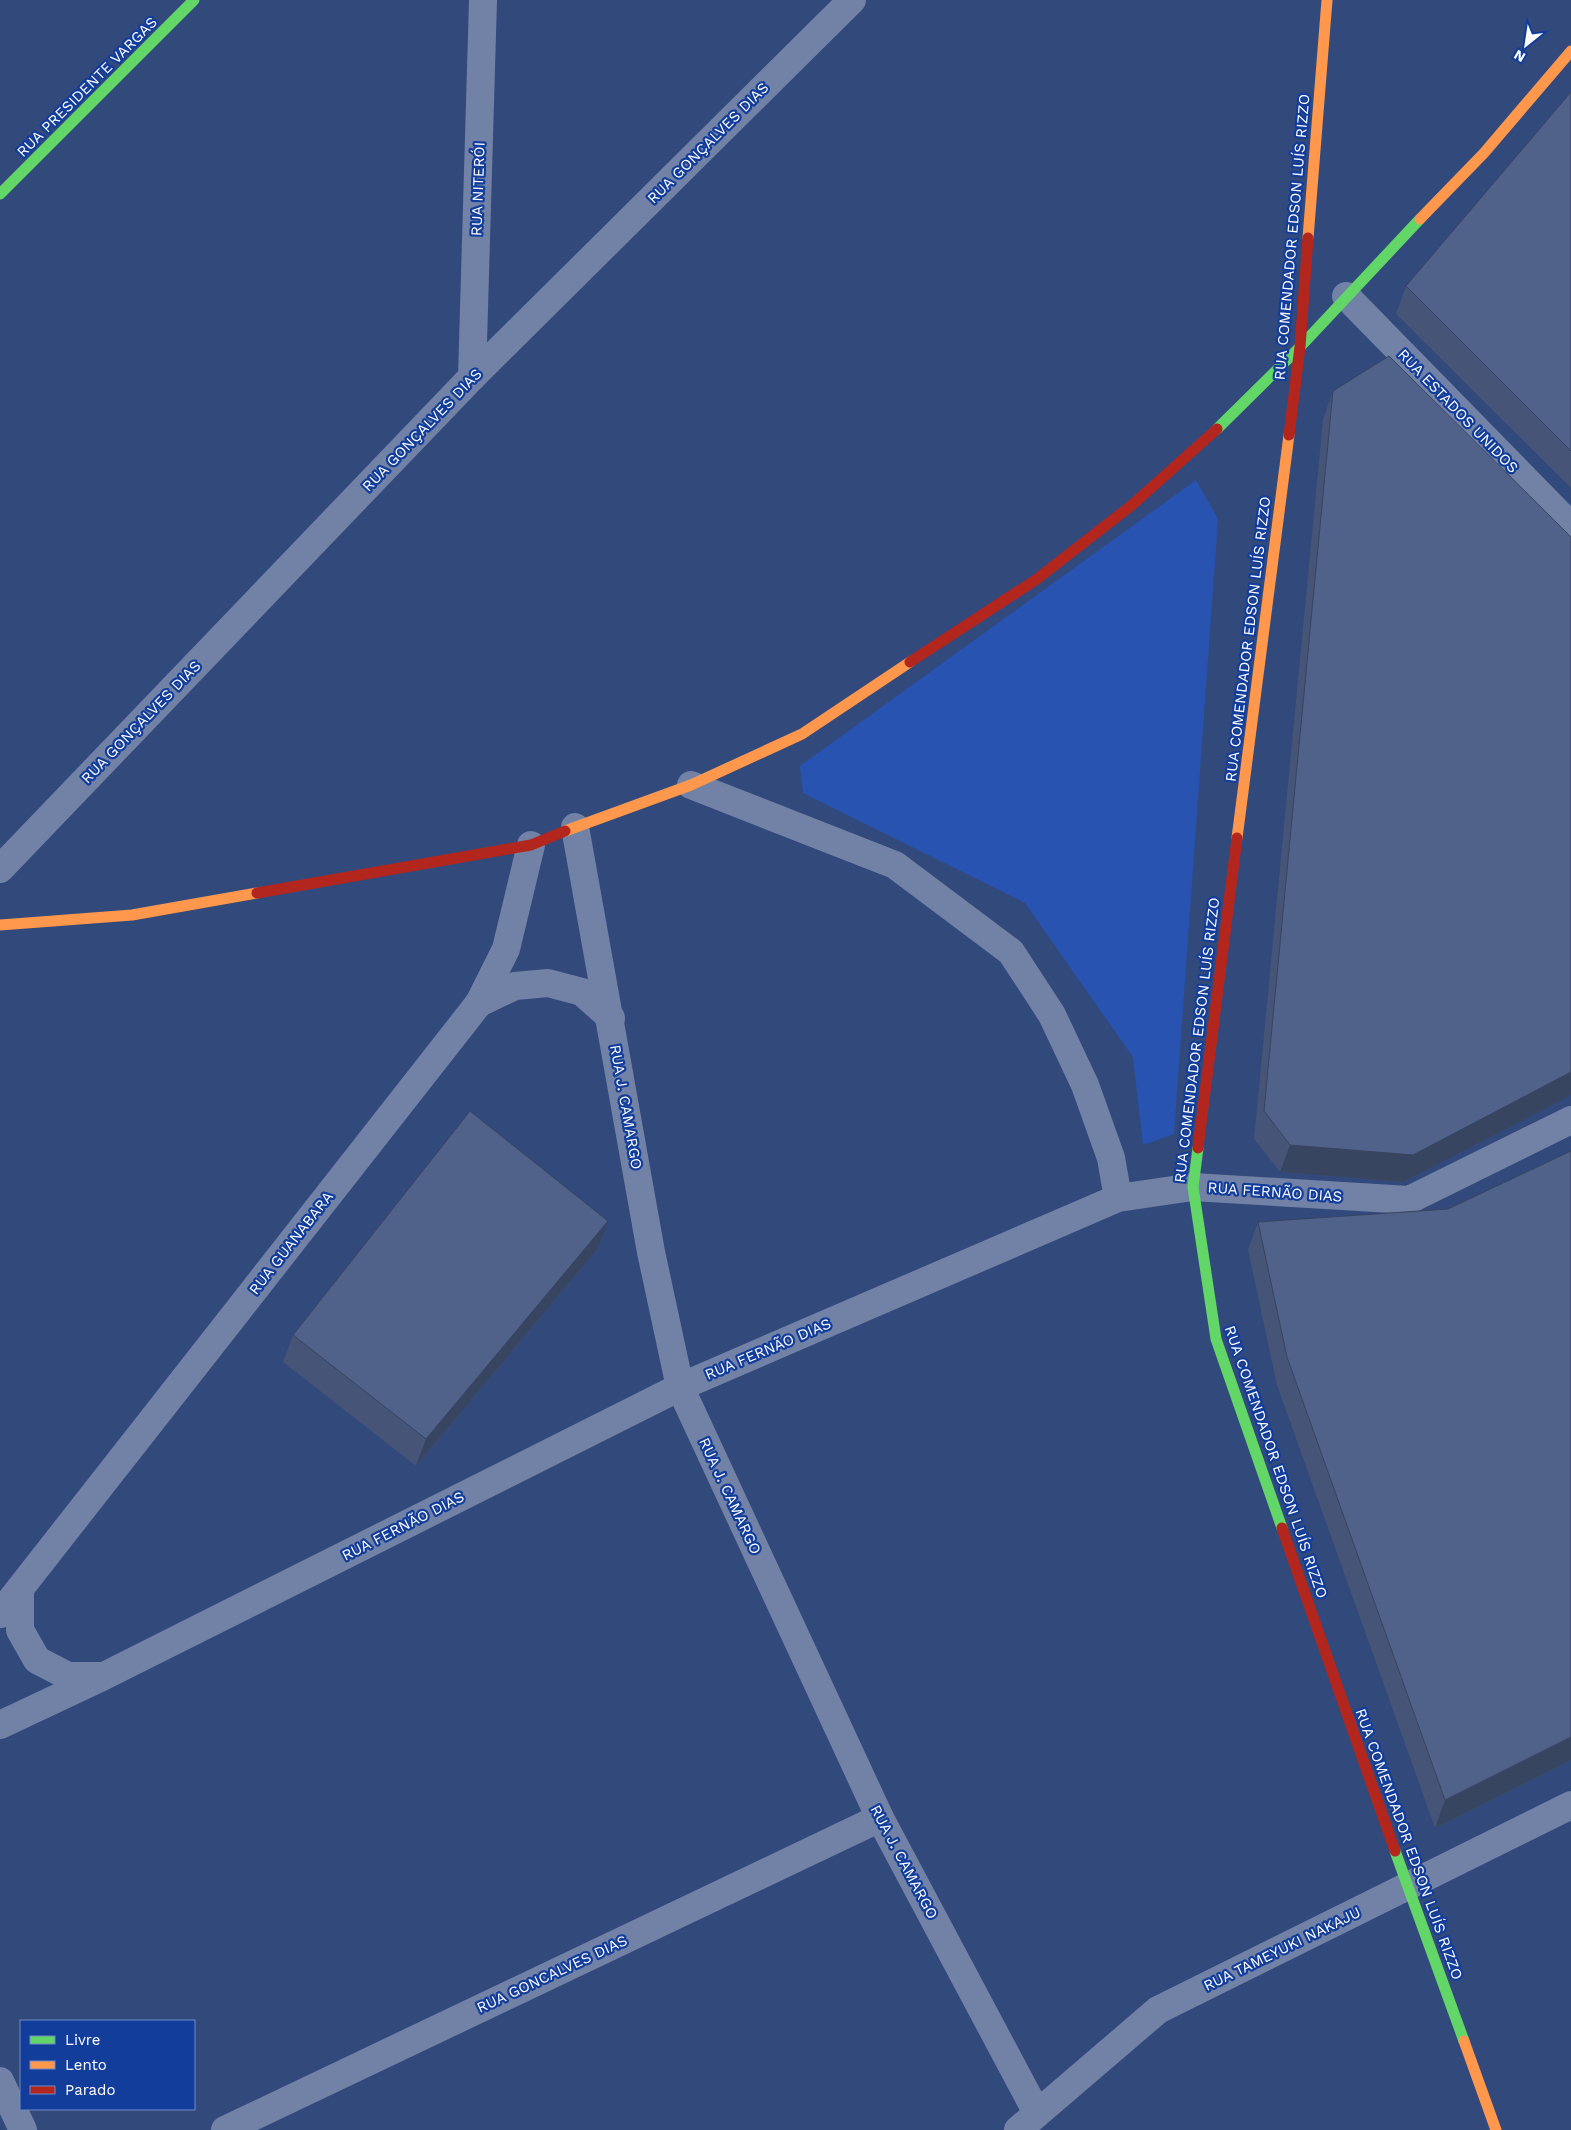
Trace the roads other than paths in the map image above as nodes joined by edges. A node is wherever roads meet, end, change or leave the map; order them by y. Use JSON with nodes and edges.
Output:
{"nodes":[{"id":1,"x":194,"y":0,"type":"edge"},
{"id":2,"x":483,"y":0,"type":"edge"},
{"id":3,"x":852,"y":0,"type":"edge"},
{"id":4,"x":1326,"y":0,"type":"edge"},
{"id":5,"x":1571,"y":51,"type":"edge"},
{"id":6,"x":0,"y":194,"type":"edge"},
{"id":7,"x":1346,"y":296,"type":"junction"},
{"id":8,"x":1300,"y":347,"type":"junction"},
{"id":9,"x":472,"y":377,"type":"junction"},
{"id":10,"x":1571,"y":526,"type":"edge"},
{"id":11,"x":691,"y":785,"type":"junction"},
{"id":12,"x":575,"y":827,"type":"junction"},
{"id":13,"x":532,"y":845,"type":"junction"},
{"id":14,"x":0,"y":869,"type":"edge"},
{"id":15,"x":0,"y":925,"type":"edge"},
{"id":16,"x":479,"y":1003,"type":"junction"},
{"id":17,"x":611,"y":1018,"type":"junction"},
{"id":18,"x":1571,"y":1120,"type":"edge"},
{"id":19,"x":1193,"y":1187,"type":"junction"},
{"id":20,"x":1118,"y":1198,"type":"junction"},
{"id":21,"x":680,"y":1387,"type":"junction"},
{"id":22,"x":20,"y":1589,"type":"junction"},
{"id":23,"x":0,"y":1614,"type":"edge"},
{"id":24,"x":104,"y":1676,"type":"junction"},
{"id":25,"x":0,"y":1725,"type":"edge"},
{"id":26,"x":1571,"y":1805,"type":"edge"},
{"id":27,"x":880,"y":1818,"type":"junction"},
{"id":28,"x":1408,"y":1886,"type":"junction"},
{"id":29,"x":0,"y":2081,"type":"edge"},
{"id":30,"x":1027,"y":2122,"type":"edge"},
{"id":31,"x":23,"y":2130,"type":"edge"},
{"id":32,"x":225,"y":2130,"type":"edge"},
{"id":33,"x":1496,"y":2130,"type":"edge"}],
"edges":[{"from":1,"to":6,"type":"street","name":"RUA PRESIDENTE VARGAS"},
{"from":2,"to":9,"type":"street","name":"RUA NITERÓI"},
{"from":3,"to":9,"type":"street","name":"RUA GONÇALVES DIAS"},
{"from":4,"to":8,"type":"street","name":"RUA COMENDADOR EDSON LUÍS RIZZO"},
{"from":5,"to":7,"type":"street"},
{"from":7,"to":8,"type":"street"},
{"from":7,"to":10,"type":"street","name":"RUA ESTADOS UNIDOS"},
{"from":8,"to":11,"type":"street"},
{"from":8,"to":19,"type":"street","name":"RUA COMENDADOR EDSON LUÍS RIZZO"},
{"from":9,"to":14,"type":"street","name":"RUA GONÇALVES DIAS"},
{"from":11,"to":12,"type":"street"},
{"from":11,"to":20,"type":"street"},
{"from":12,"to":13,"type":"street"},
{"from":12,"to":17,"type":"street","name":"RUA J. CAMARGO"},
{"from":13,"to":15,"type":"street"},
{"from":13,"to":16,"type":"street","name":"RUA GUANABARA"},
{"from":16,"to":17,"type":"street"},
{"from":16,"to":22,"type":"street","name":"RUA GUANABARA"},
{"from":17,"to":21,"type":"street","name":"RUA J. CAMARGO"},
{"from":18,"to":19,"type":"street","name":"RUA FERNÃO DIAS"},
{"from":19,"to":20,"type":"street","name":"RUA FERNÃO DIAS"},
{"from":19,"to":28,"type":"street","name":"RUA COMENDADOR EDSON LUÍS RIZZO"},
{"from":20,"to":21,"type":"street","name":"RUA FERNÃO DIAS"},
{"from":21,"to":24,"type":"street","name":"RUA FERNÃO DIAS"},
{"from":21,"to":27,"type":"street","name":"RUA J. CAMARGO"},
{"from":22,"to":23,"type":"street","name":"RUA GUANABARA"},
{"from":22,"to":24,"type":"street"},
{"from":24,"to":25,"type":"street","name":"RUA FERNÃO DIAS"},
{"from":26,"to":28,"type":"street","name":"RUA TAMEYUKI NAKAJU"},
{"from":27,"to":30,"type":"street","name":"RUA J. CAMARGO"},
{"from":27,"to":32,"type":"street","name":"RUA GONCALVES DIAS"},
{"from":28,"to":30,"type":"street","name":"RUA TAMEYUKI NAKAJU"},
{"from":28,"to":33,"type":"street","name":"RUA COMENDADOR EDSON LUÍS RIZZO"},
{"from":29,"to":31,"type":"street"}]}
